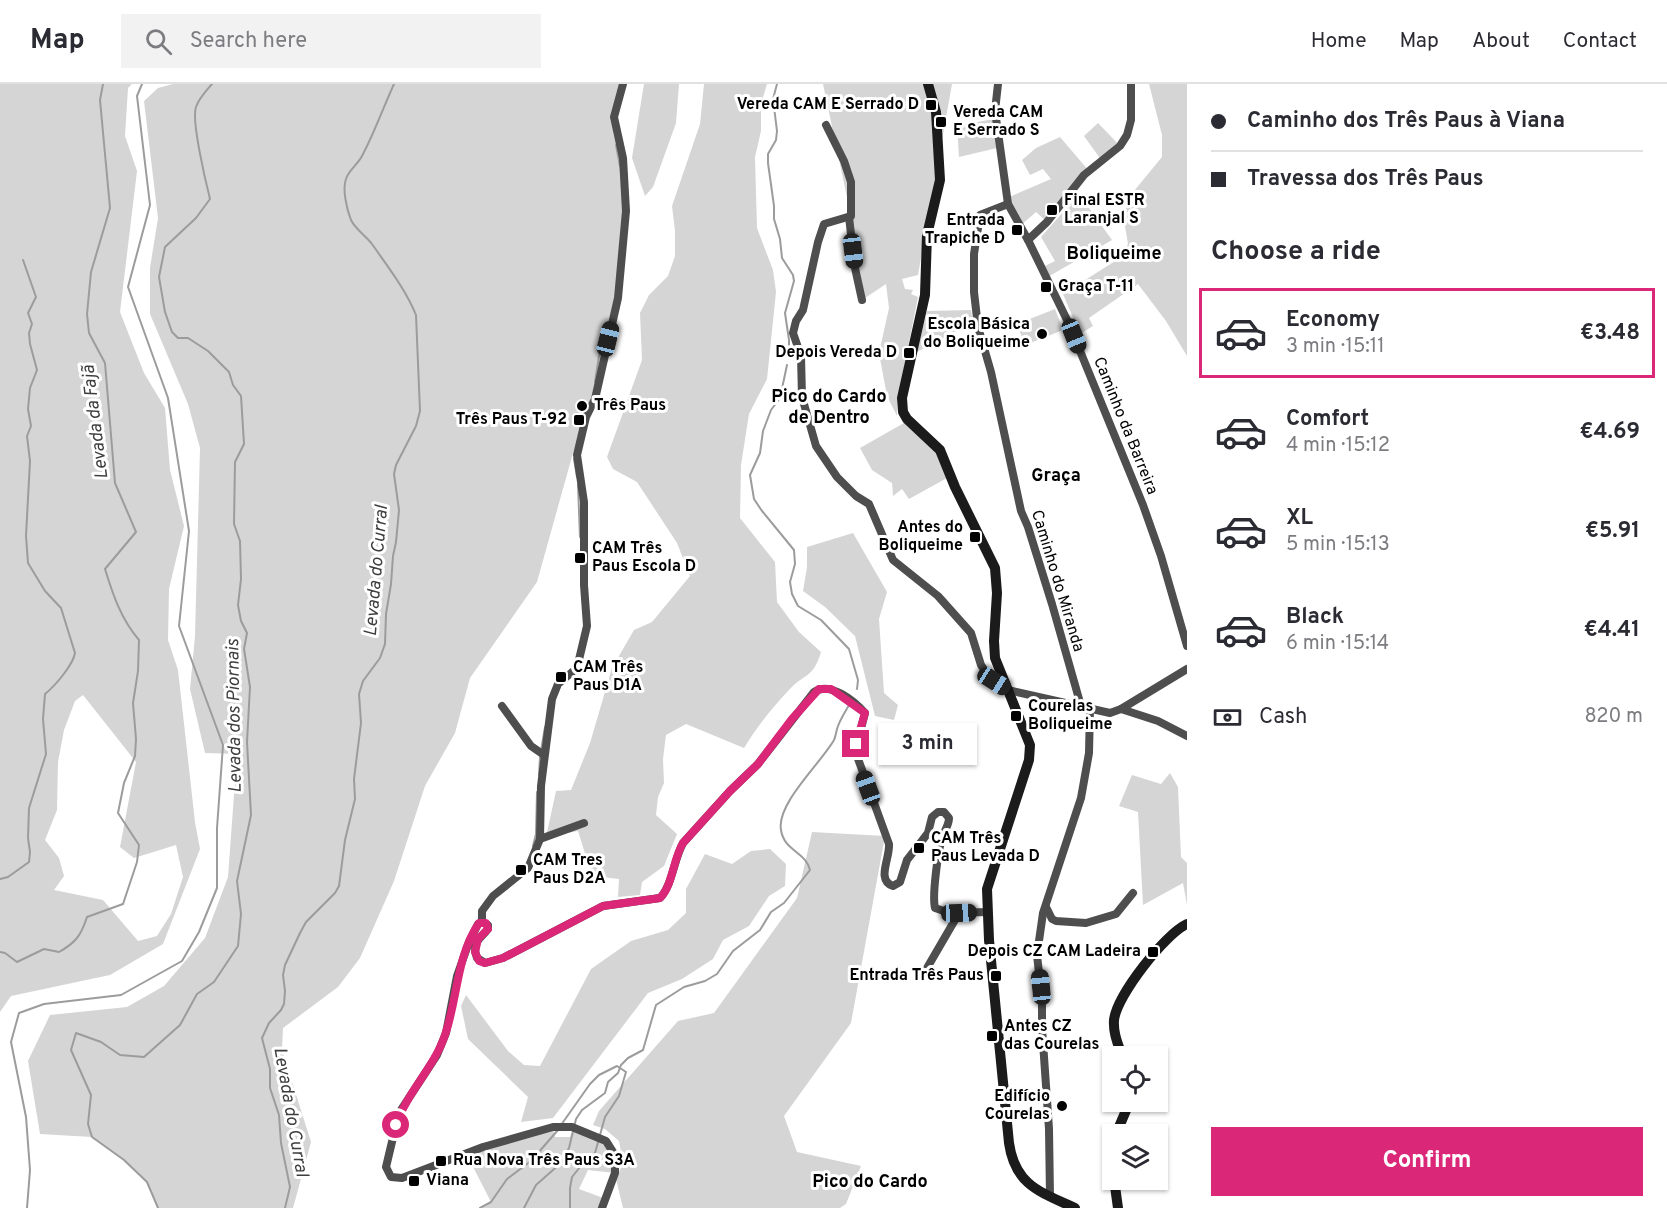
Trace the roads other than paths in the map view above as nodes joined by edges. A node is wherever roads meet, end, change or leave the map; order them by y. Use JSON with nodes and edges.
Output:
{"nodes":[{"id":1,"x":623,"y":84,"type":"edge"},
{"id":2,"x":928,"y":84,"type":"edge"},
{"id":3,"x":998,"y":84,"type":"edge"},
{"id":4,"x":1131,"y":84,"type":"edge"},
{"id":5,"x":826,"y":125,"type":"dead end"},
{"id":6,"x":1008,"y":204,"type":"junction"},
{"id":7,"x":849,"y":217,"type":"junction"},
{"id":8,"x":1028,"y":240,"type":"junction"},
{"id":9,"x":862,"y":300,"type":"dead end"},
{"id":10,"x":1187,"y":646,"type":"edge"},
{"id":11,"x":1187,"y":669,"type":"edge"},
{"id":12,"x":1008,"y":690,"type":"junction"},
{"id":13,"x":502,"y":706,"type":"dead end"},
{"id":14,"x":1081,"y":706,"type":"junction"},
{"id":15,"x":1090,"y":708,"type":"junction"},
{"id":16,"x":1121,"y":709,"type":"junction"},
{"id":17,"x":1187,"y":735,"type":"edge"},
{"id":18,"x":544,"y":755,"type":"junction"},
{"id":19,"x":584,"y":823,"type":"dead end"},
{"id":20,"x":540,"y":839,"type":"junction"},
{"id":21,"x":1133,"y":893,"type":"dead end"},
{"id":22,"x":1046,"y":907,"type":"junction"},
{"id":23,"x":988,"y":912,"type":"junction"},
{"id":24,"x":959,"y":913,"type":"junction"},
{"id":25,"x":482,"y":922,"type":"junction"},
{"id":26,"x":1187,"y":924,"type":"edge"},
{"id":27,"x":927,"y":968,"type":"dead end"},
{"id":28,"x":1119,"y":1046,"type":"edge"},
{"id":29,"x":1055,"y":1202,"type":"edge"},
{"id":30,"x":1118,"y":1203,"type":"edge"},
{"id":31,"x":602,"y":1208,"type":"edge"},
{"id":32,"x":1075,"y":1208,"type":"edge"},
{"id":33,"x":1108,"y":1208,"type":"edge"}],
"edges":[{"from":1,"to":18,"type":"street"},
{"from":2,"to":12,"type":"main road"},
{"from":3,"to":6,"type":"street","name":"Caminho da Barreira"},
{"from":4,"to":8,"type":"street"},
{"from":5,"to":7,"type":"street"},
{"from":6,"to":8,"type":"street","name":"Caminho da Barreira"},
{"from":6,"to":14,"type":"street","name":"Caminho do Miranda"},
{"from":7,"to":9,"type":"street"},
{"from":7,"to":12,"type":"street"},
{"from":8,"to":10,"type":"street","name":"Caminho da Barreira"},
{"from":11,"to":16,"type":"street"},
{"from":12,"to":14,"type":"street"},
{"from":12,"to":23,"type":"main road"},
{"from":13,"to":18,"type":"street"},
{"from":14,"to":15,"type":"street"},
{"from":15,"to":16,"type":"street"},
{"from":15,"to":22,"type":"street"},
{"from":16,"to":17,"type":"street"},
{"from":18,"to":20,"type":"street"},
{"from":19,"to":20,"type":"street"},
{"from":20,"to":25,"type":"street"},
{"from":21,"to":22,"type":"street"},
{"from":22,"to":29,"type":"street"},
{"from":23,"to":24,"type":"street"},
{"from":23,"to":29,"type":"main road"},
{"from":24,"to":25,"type":"street"},
{"from":24,"to":27,"type":"street"},
{"from":25,"to":31,"type":"street"},
{"from":26,"to":28,"type":"main road"},
{"from":29,"to":32,"type":"main road"},
{"from":30,"to":33,"type":"main road"}]}
